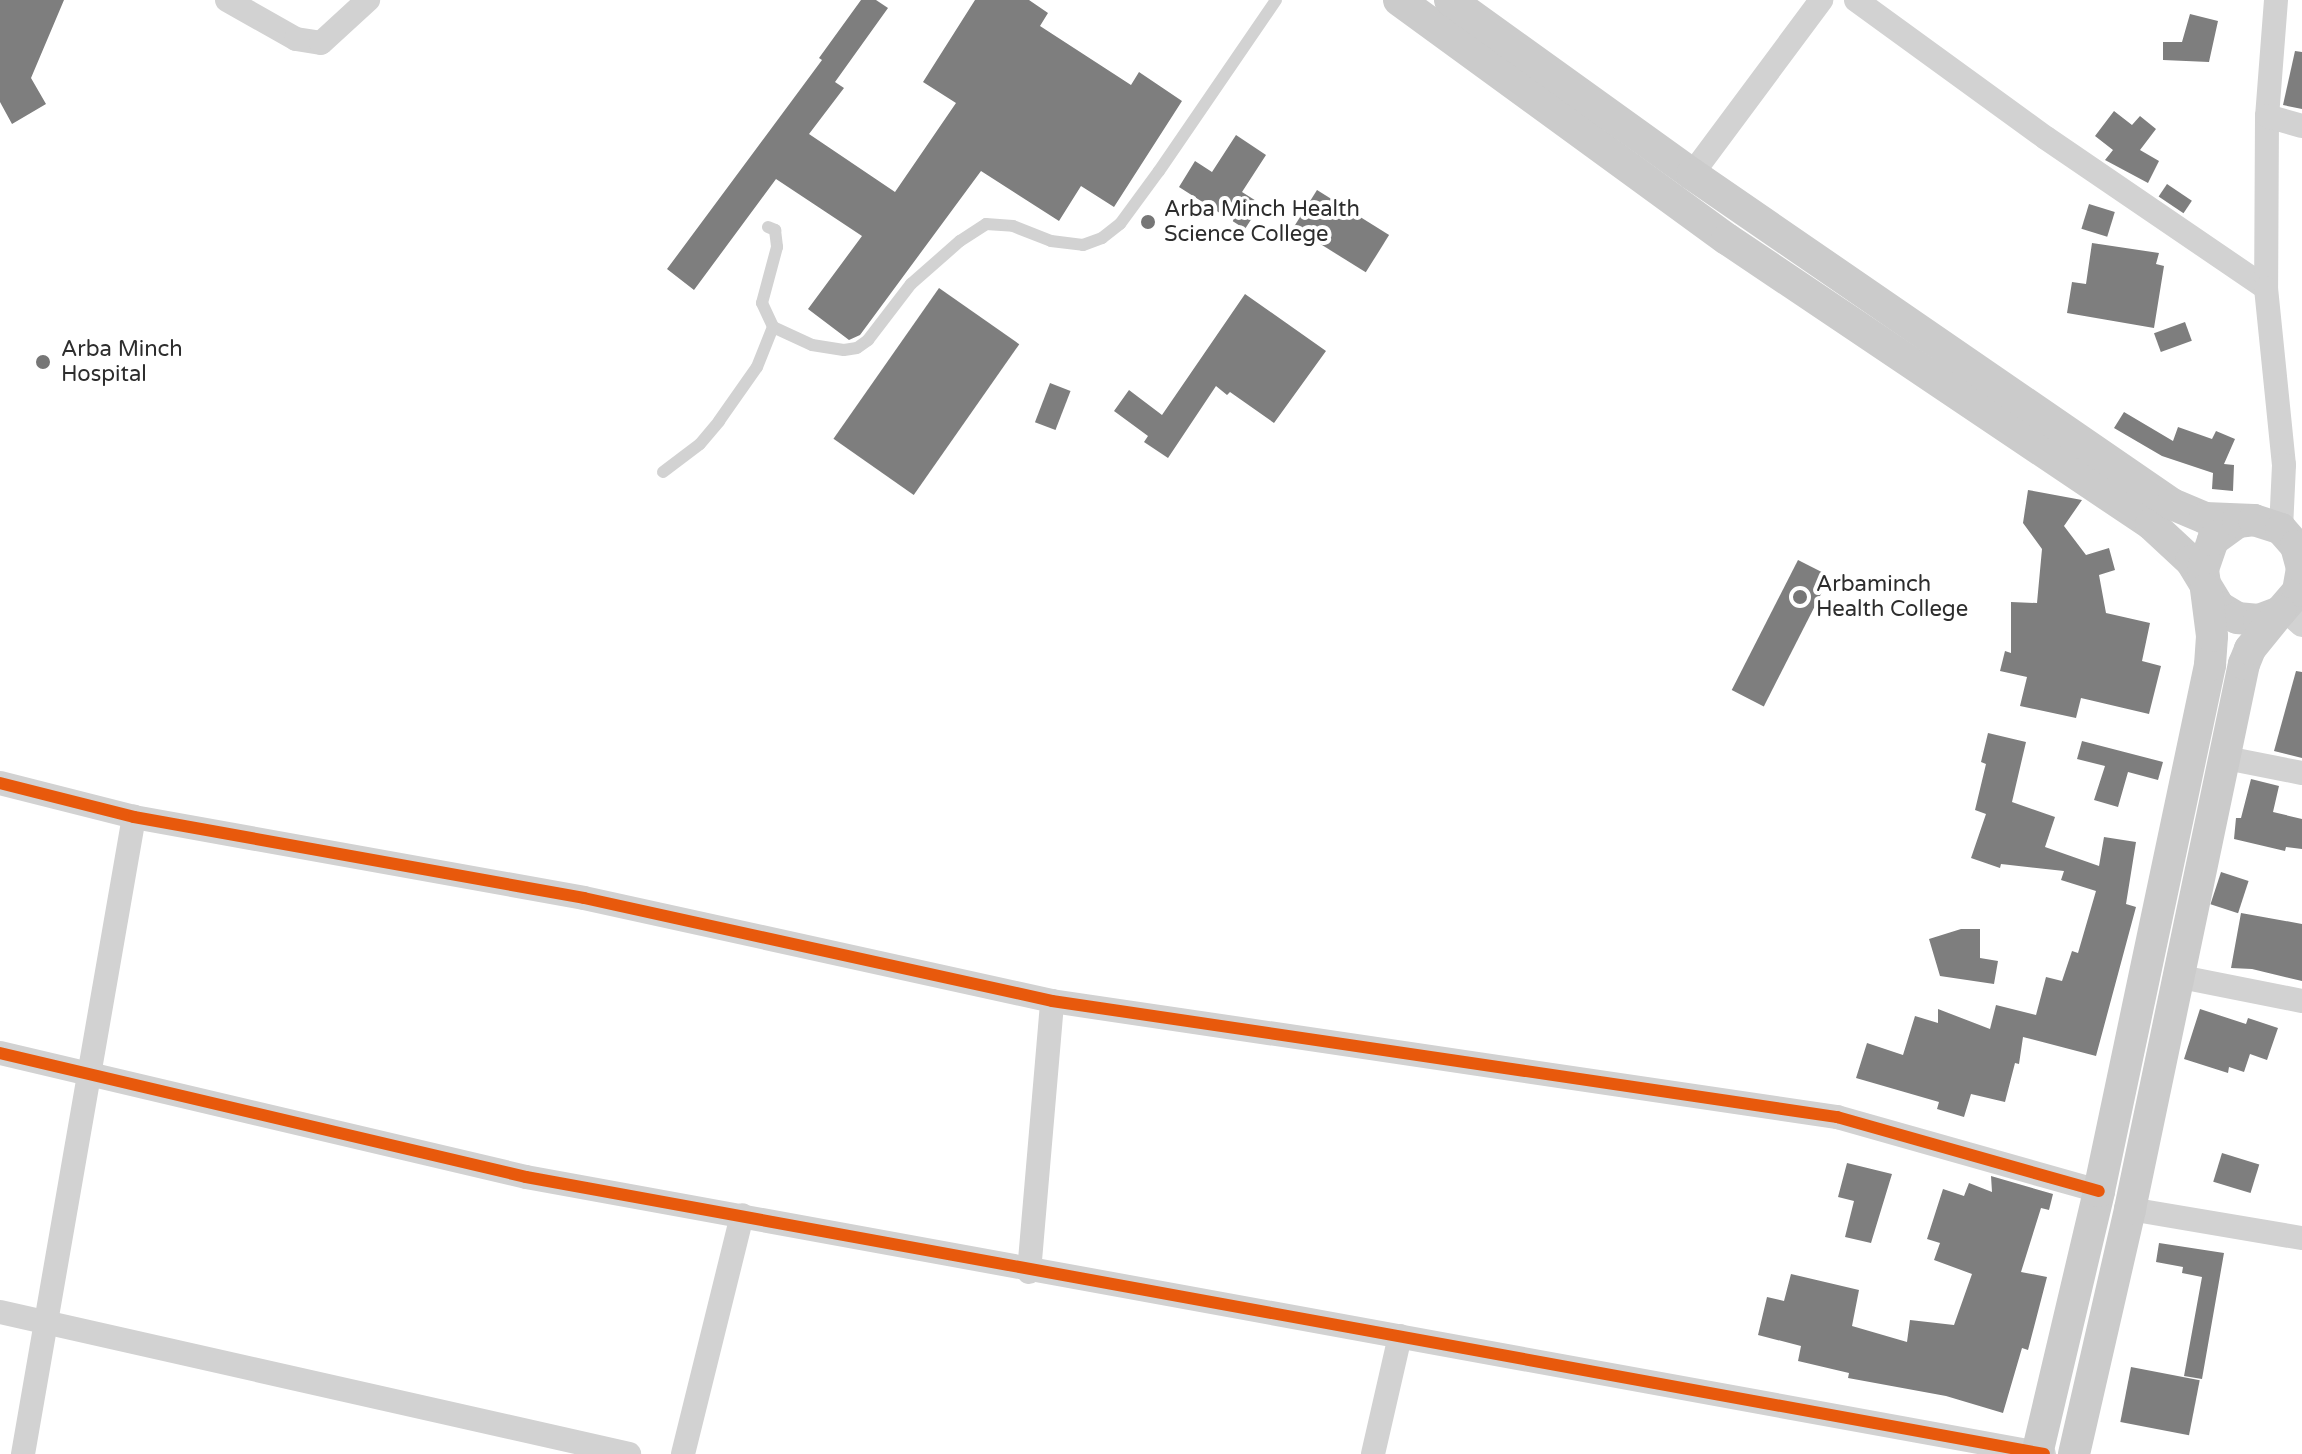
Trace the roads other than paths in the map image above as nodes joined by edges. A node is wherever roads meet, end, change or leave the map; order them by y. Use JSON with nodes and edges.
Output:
{"nodes":[{"id":1,"x":227,"y":0,"type":"edge"},
{"id":2,"x":368,"y":0,"type":"edge"},
{"id":3,"x":1276,"y":0,"type":"edge"},
{"id":4,"x":1399,"y":0,"type":"edge"},
{"id":5,"x":1450,"y":0,"type":"edge"},
{"id":6,"x":1821,"y":0,"type":"edge"},
{"id":7,"x":1856,"y":0,"type":"edge"},
{"id":8,"x":2276,"y":0,"type":"edge"},
{"id":9,"x":2267,"y":116,"type":"junction"},
{"id":10,"x":2302,"y":126,"type":"edge"},
{"id":11,"x":1692,"y":174,"type":"junction"},
{"id":12,"x":768,"y":227,"type":"dead end"},
{"id":13,"x":2266,"y":288,"type":"junction"},
{"id":14,"x":773,"y":327,"type":"junction"},
{"id":15,"x":2293,"y":463,"type":"edge"},
{"id":16,"x":663,"y":472,"type":"dead end"},
{"id":17,"x":2268,"y":525,"type":"junction"},
{"id":18,"x":2302,"y":568,"type":"edge"},
{"id":19,"x":2206,"y":587,"type":"junction"},
{"id":20,"x":2289,"y":615,"type":"edge"},
{"id":21,"x":2226,"y":758,"type":"junction"},
{"id":22,"x":2302,"y":773,"type":"edge"},
{"id":23,"x":0,"y":783,"type":"edge"},
{"id":24,"x":134,"y":817,"type":"junction"},
{"id":25,"x":2176,"y":976,"type":"junction"},
{"id":26,"x":1052,"y":1001,"type":"junction"},
{"id":27,"x":2302,"y":1001,"type":"edge"},
{"id":28,"x":0,"y":1053,"type":"edge"},
{"id":29,"x":90,"y":1072,"type":"junction"},
{"id":30,"x":2099,"y":1191,"type":"junction"},
{"id":31,"x":2130,"y":1209,"type":"junction"},
{"id":32,"x":742,"y":1215,"type":"junction"},
{"id":33,"x":2302,"y":1238,"type":"edge"},
{"id":34,"x":1029,"y":1272,"type":"junction"},
{"id":35,"x":0,"y":1312,"type":"edge"},
{"id":36,"x":48,"y":1320,"type":"junction"},
{"id":37,"x":1400,"y":1336,"type":"junction"},
{"id":38,"x":2039,"y":1453,"type":"edge"},
{"id":39,"x":23,"y":1454,"type":"edge"},
{"id":40,"x":629,"y":1454,"type":"edge"},
{"id":41,"x":683,"y":1454,"type":"edge"},
{"id":42,"x":1373,"y":1454,"type":"edge"},
{"id":43,"x":2074,"y":1454,"type":"edge"}],
"edges":[{"from":1,"to":2,"type":"street"},
{"from":3,"to":14,"type":"lane"},
{"from":4,"to":19,"type":"main road"},
{"from":5,"to":11,"type":"main road"},
{"from":6,"to":11,"type":"street"},
{"from":7,"to":13,"type":"street"},
{"from":8,"to":9,"type":"street"},
{"from":9,"to":10,"type":"street"},
{"from":9,"to":13,"type":"street"},
{"from":11,"to":17,"type":"main road"},
{"from":12,"to":14,"type":"lane"},
{"from":13,"to":15,"type":"street"},
{"from":14,"to":16,"type":"lane"},
{"from":15,"to":17,"type":"street"},
{"from":17,"to":18,"type":"main road"},
{"from":17,"to":19,"type":"main road"},
{"from":18,"to":20,"type":"main road"},
{"from":19,"to":20,"type":"main road"},
{"from":19,"to":30,"type":"main road"},
{"from":20,"to":21,"type":"main road"},
{"from":21,"to":22,"type":"street"},
{"from":21,"to":25,"type":"main road"},
{"from":23,"to":24,"type":"street"},
{"from":24,"to":26,"type":"street"},
{"from":24,"to":29,"type":"street"},
{"from":25,"to":27,"type":"street"},
{"from":25,"to":31,"type":"main road"},
{"from":26,"to":30,"type":"street"},
{"from":26,"to":34,"type":"street"},
{"from":28,"to":29,"type":"street"},
{"from":29,"to":32,"type":"street"},
{"from":29,"to":36,"type":"street"},
{"from":30,"to":38,"type":"main road"},
{"from":31,"to":33,"type":"street"},
{"from":31,"to":43,"type":"main road"},
{"from":32,"to":34,"type":"street"},
{"from":32,"to":41,"type":"street"},
{"from":34,"to":37,"type":"street"},
{"from":35,"to":36,"type":"street"},
{"from":36,"to":39,"type":"street"},
{"from":36,"to":40,"type":"street"},
{"from":37,"to":38,"type":"street"},
{"from":37,"to":42,"type":"street"}]}
